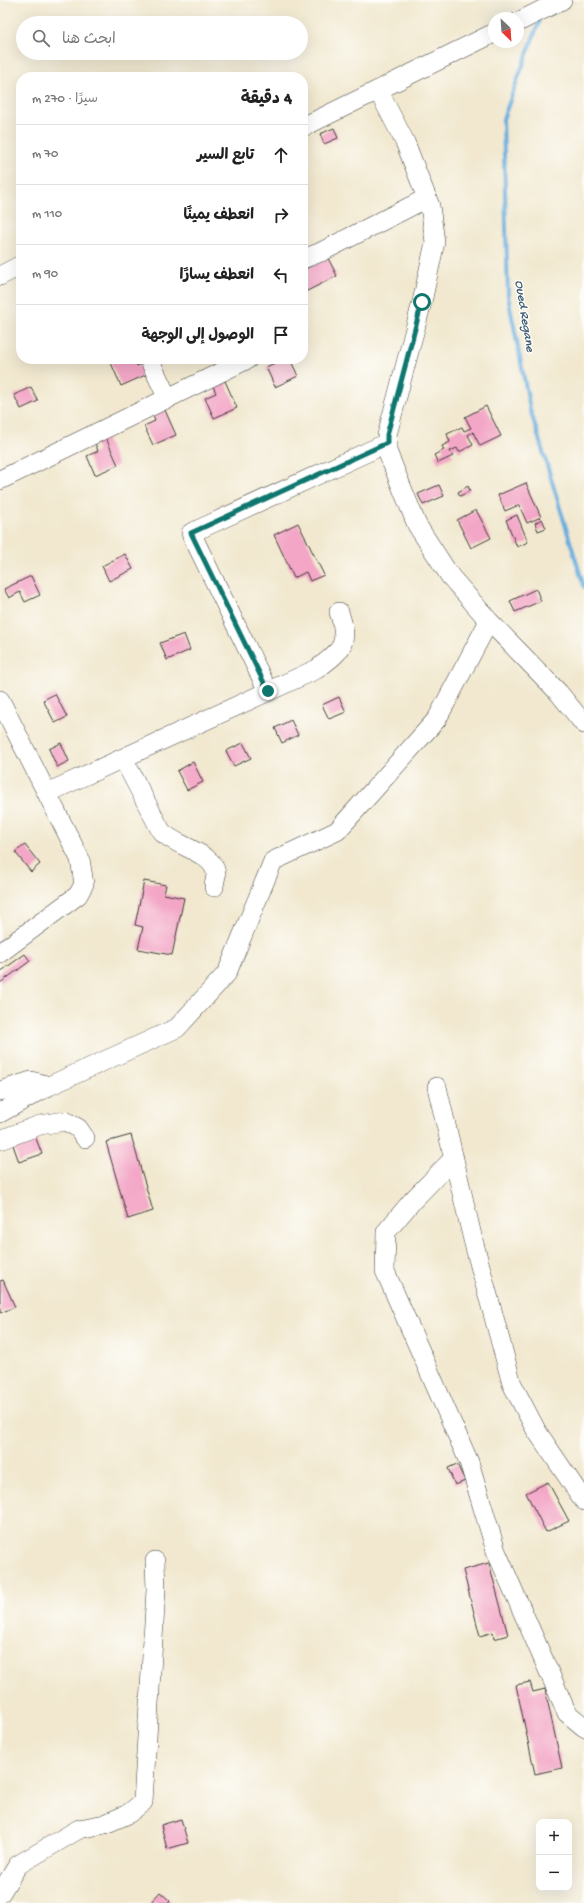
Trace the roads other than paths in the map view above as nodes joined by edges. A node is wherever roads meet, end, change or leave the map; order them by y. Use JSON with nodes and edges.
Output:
{"nodes":[{"id":1,"x":562,"y":0,"type":"edge"},
{"id":2,"x":524,"y":19,"type":"edge"},
{"id":3,"x":488,"y":36,"type":"edge"},
{"id":4,"x":378,"y":90,"type":"junction"},
{"id":5,"x":308,"y":125,"type":"edge"},
{"id":6,"x":427,"y":198,"type":"junction"},
{"id":7,"x":308,"y":257,"type":"edge"},
{"id":8,"x":16,"y":268,"type":"edge"},
{"id":9,"x":0,"y":276,"type":"edge"},
{"id":10,"x":151,"y":364,"type":"edge"},
{"id":11,"x":238,"y":364,"type":"edge"},
{"id":12,"x":168,"y":398,"type":"junction"},
{"id":13,"x":387,"y":443,"type":"junction"},
{"id":14,"x":0,"y":480,"type":"edge"},
{"id":15,"x":339,"y":612,"type":"dead end"},
{"id":16,"x":489,"y":621,"type":"junction"},
{"id":17,"x":268,"y":691,"type":"junction"},
{"id":18,"x":0,"y":700,"type":"edge"},
{"id":19,"x":584,"y":724,"type":"edge"},
{"id":20,"x":123,"y":758,"type":"junction"},
{"id":21,"x":47,"y":793,"type":"junction"},
{"id":22,"x":214,"y":887,"type":"dead end"},
{"id":23,"x":0,"y":953,"type":"edge"},
{"id":24,"x":49,"y":1086,"type":"junction"},
{"id":25,"x":437,"y":1087,"type":"dead end"},
{"id":26,"x":0,"y":1091,"type":"edge"},
{"id":27,"x":0,"y":1112,"type":"edge"},
{"id":28,"x":85,"y":1138,"type":"dead end"},
{"id":29,"x":0,"y":1140,"type":"edge"},
{"id":30,"x":454,"y":1158,"type":"junction"},
{"id":31,"x":584,"y":1500,"type":"edge"},
{"id":32,"x":156,"y":1561,"type":"dead end"},
{"id":33,"x":584,"y":1727,"type":"edge"},
{"id":34,"x":0,"y":1894,"type":"edge"}],
"edges":[{"from":1,"to":2,"type":"lane"},
{"from":3,"to":4,"type":"lane"},
{"from":4,"to":5,"type":"lane"},
{"from":4,"to":6,"type":"lane"},
{"from":6,"to":7,"type":"lane"},
{"from":6,"to":13,"type":"lane"},
{"from":8,"to":9,"type":"lane"},
{"from":10,"to":12,"type":"lane"},
{"from":11,"to":12,"type":"lane"},
{"from":12,"to":14,"type":"lane"},
{"from":13,"to":16,"type":"lane"},
{"from":13,"to":17,"type":"lane"},
{"from":15,"to":17,"type":"lane"},
{"from":16,"to":19,"type":"lane"},
{"from":16,"to":24,"type":"lane"},
{"from":17,"to":20,"type":"lane"},
{"from":18,"to":21,"type":"lane"},
{"from":20,"to":21,"type":"lane"},
{"from":20,"to":22,"type":"lane"},
{"from":21,"to":23,"type":"lane"},
{"from":24,"to":26,"type":"lane"},
{"from":24,"to":27,"type":"lane"},
{"from":25,"to":30,"type":"lane"},
{"from":28,"to":29,"type":"lane"},
{"from":30,"to":31,"type":"lane"},
{"from":30,"to":33,"type":"lane"},
{"from":32,"to":34,"type":"lane"}]}
